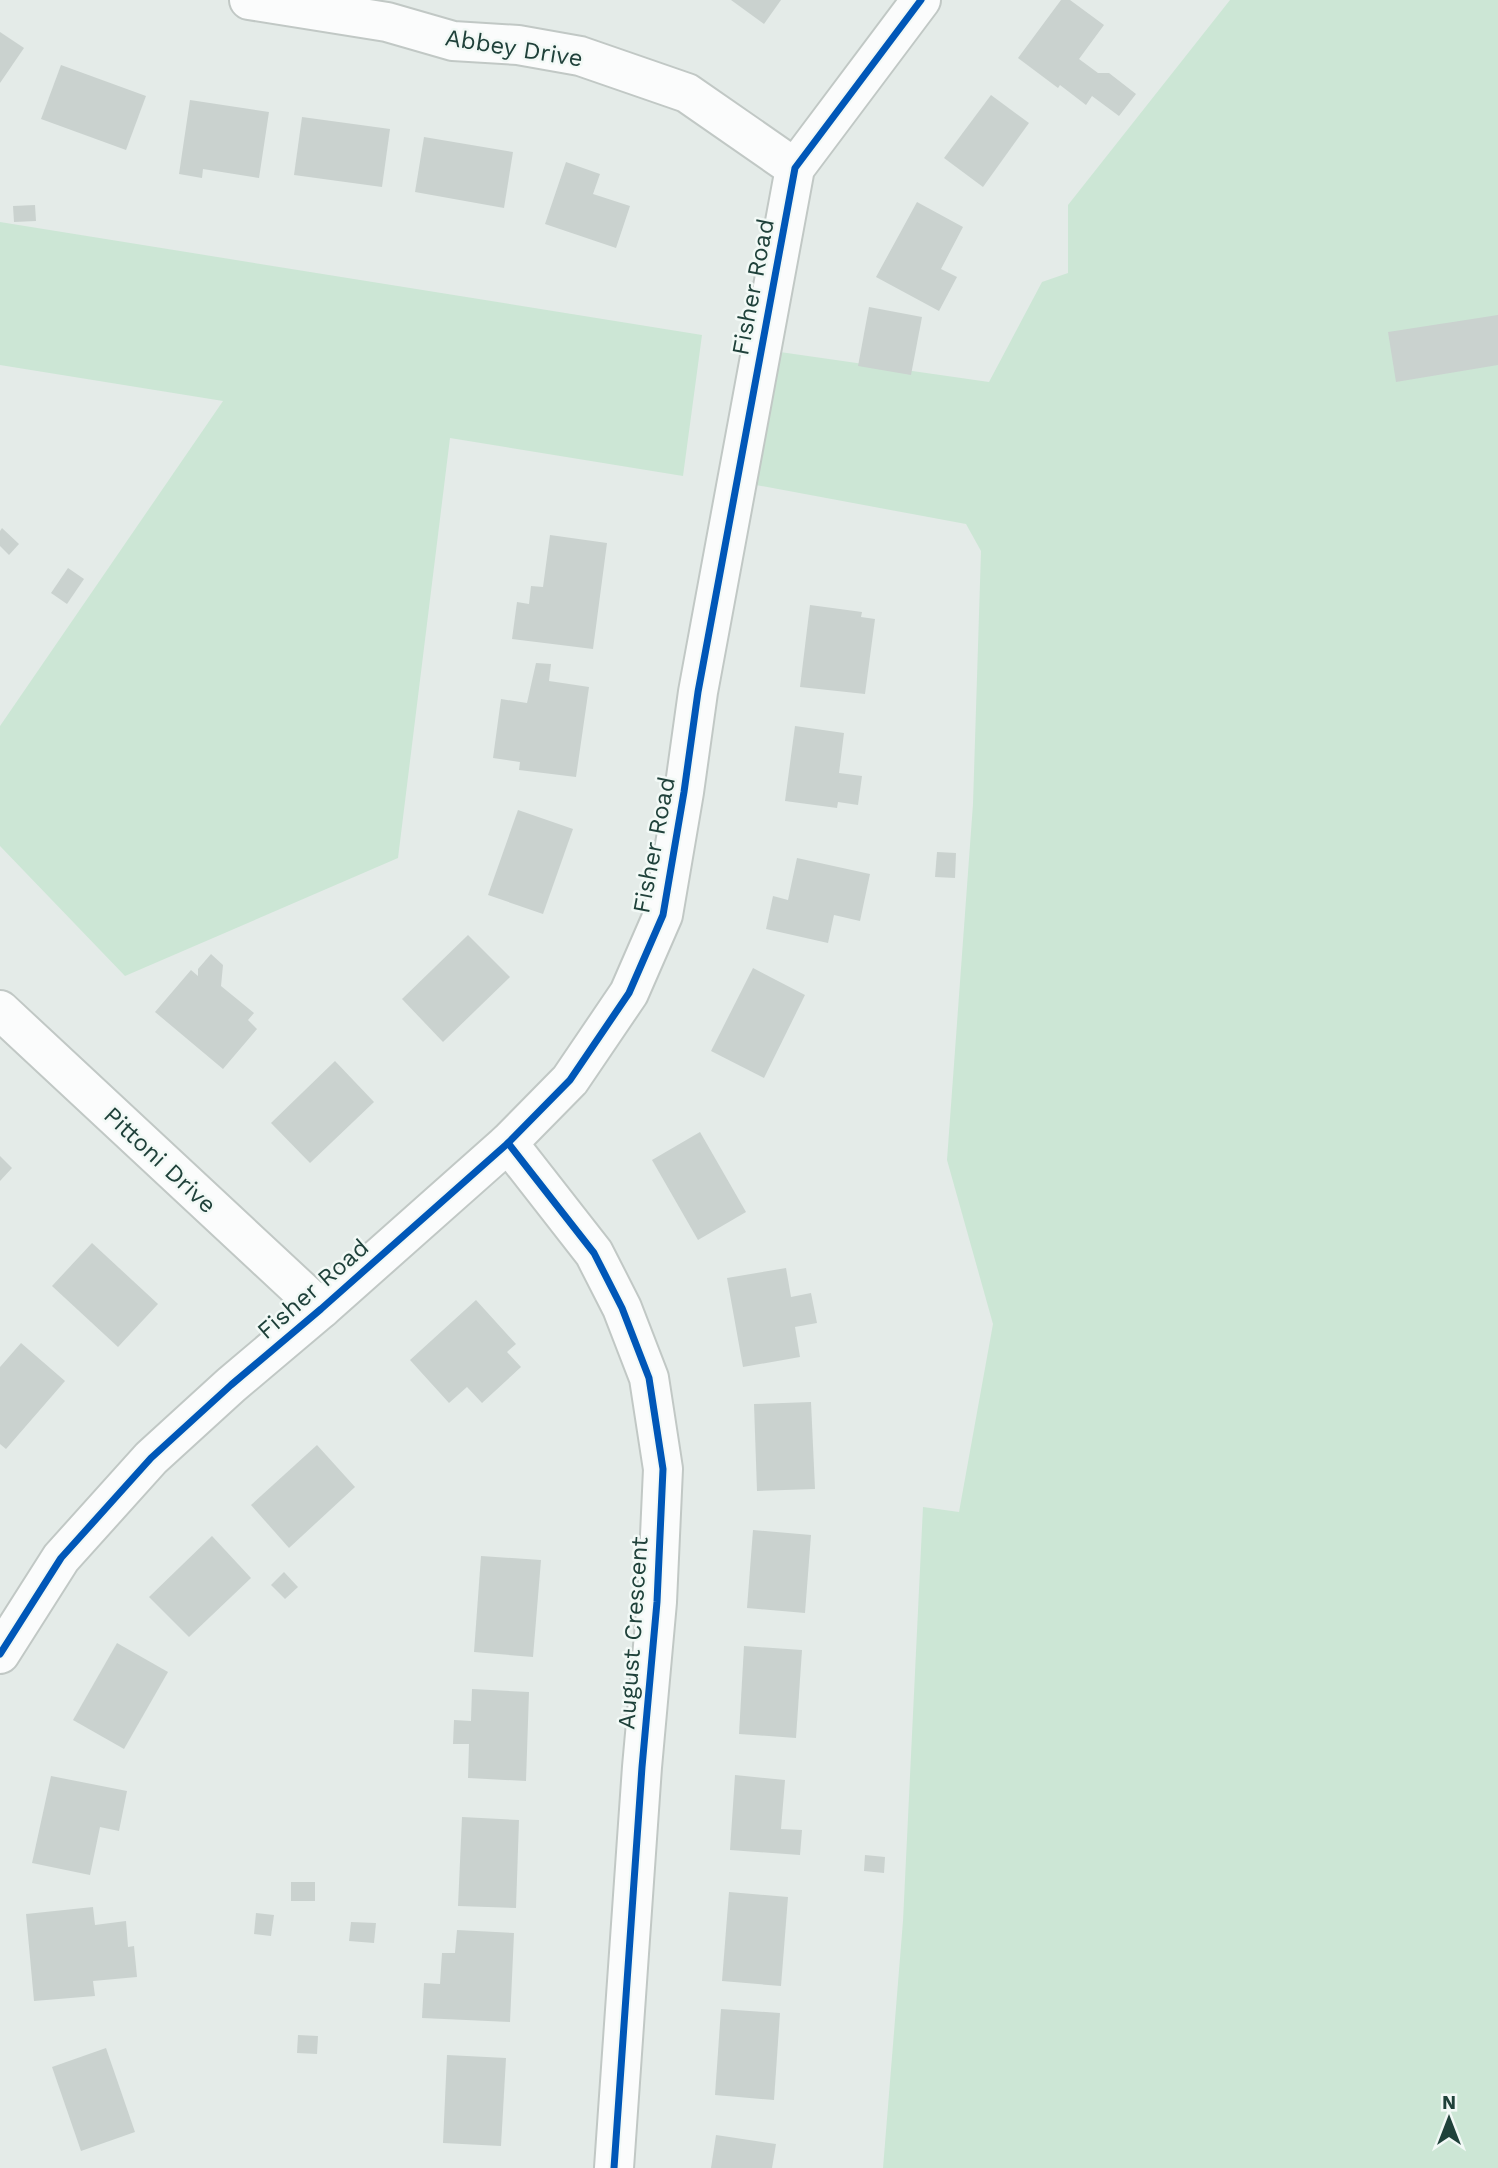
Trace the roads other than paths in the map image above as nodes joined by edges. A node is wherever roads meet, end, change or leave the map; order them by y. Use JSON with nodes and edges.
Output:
{"nodes":[{"id":1,"x":249,"y":0,"type":"edge"},
{"id":2,"x":921,"y":0,"type":"edge"},
{"id":3,"x":389,"y":11,"type":"edge"},
{"id":4,"x":795,"y":168,"type":"junction"},
{"id":5,"x":0,"y":1010,"type":"edge"},
{"id":6,"x":508,"y":1143,"type":"junction"},
{"id":7,"x":321,"y":1310,"type":"junction"},
{"id":8,"x":0,"y":1654,"type":"edge"},
{"id":9,"x":614,"y":2168,"type":"edge"}],
"edges":[{"from":1,"to":3,"type":"street","name":"Abbey Drive"},
{"from":2,"to":4,"type":"street","name":"Fisher Road"},
{"from":3,"to":4,"type":"street","name":"Abbey Drive"},
{"from":4,"to":6,"type":"street","name":"Fisher Road"},
{"from":5,"to":7,"type":"street","name":"Pittoni Drive"},
{"from":6,"to":7,"type":"street","name":"Fisher Road"},
{"from":6,"to":9,"type":"street","name":"August Crescent"},
{"from":7,"to":8,"type":"street","name":"Fisher Road"}]}
